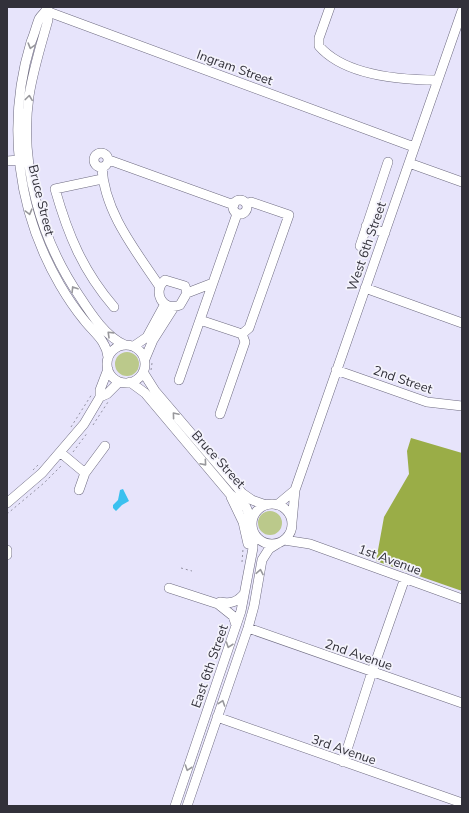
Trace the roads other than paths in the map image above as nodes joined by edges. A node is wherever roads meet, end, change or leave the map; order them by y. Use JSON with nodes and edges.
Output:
{"nodes":[{"id":1,"x":330,"y":7,"type":"edge"},
{"id":2,"x":47,"y":9,"type":"edge"},
{"id":3,"x":462,"y":11,"type":"edge"},
{"id":4,"x":438,"y":80,"type":"junction"},
{"id":5,"x":27,"y":118,"type":"junction"},
{"id":6,"x":414,"y":148,"type":"junction"},
{"id":7,"x":18,"y":160,"type":"junction"},
{"id":8,"x":109,"y":160,"type":"junction"},
{"id":9,"x":7,"y":161,"type":"edge"},
{"id":10,"x":388,"y":162,"type":"dead end"},
{"id":11,"x":409,"y":163,"type":"junction"},
{"id":12,"x":102,"y":167,"type":"junction"},
{"id":13,"x":102,"y":179,"type":"junction"},
{"id":14,"x":462,"y":182,"type":"edge"},
{"id":15,"x":33,"y":190,"type":"junction"},
{"id":16,"x":235,"y":209,"type":"junction"},
{"id":17,"x":366,"y":226,"type":"junction"},
{"id":18,"x":385,"y":232,"type":"junction"},
{"id":19,"x":360,"y":246,"type":"dead end"},
{"id":20,"x":213,"y":283,"type":"junction"},
{"id":21,"x":160,"y":287,"type":"junction"},
{"id":22,"x":365,"y":288,"type":"junction"},
{"id":23,"x":187,"y":292,"type":"junction"},
{"id":24,"x":165,"y":304,"type":"junction"},
{"id":25,"x":114,"y":307,"type":"dead end"},
{"id":26,"x":174,"y":308,"type":"junction"},
{"id":27,"x":200,"y":320,"type":"junction"},
{"id":28,"x":462,"y":323,"type":"edge"},
{"id":29,"x":242,"y":334,"type":"junction"},
{"id":30,"x":129,"y":346,"type":"junction"},
{"id":31,"x":108,"y":357,"type":"junction"},
{"id":32,"x":149,"y":359,"type":"junction"},
{"id":33,"x":108,"y":369,"type":"junction"},
{"id":34,"x":336,"y":370,"type":"junction"},
{"id":35,"x":147,"y":373,"type":"junction"},
{"id":36,"x":179,"y":380,"type":"dead end"},
{"id":37,"x":119,"y":382,"type":"junction"},
{"id":38,"x":130,"y":382,"type":"junction"},
{"id":39,"x":96,"y":395,"type":"junction"},
{"id":40,"x":462,"y":406,"type":"edge"},
{"id":41,"x":220,"y":414,"type":"dead end"},
{"id":42,"x":105,"y":446,"type":"dead end"},
{"id":43,"x":60,"y":453,"type":"junction"},
{"id":44,"x":86,"y":473,"type":"junction"},
{"id":45,"x":80,"y":490,"type":"dead end"},
{"id":46,"x":295,"y":490,"type":"junction"},
{"id":47,"x":230,"y":494,"type":"junction"},
{"id":48,"x":7,"y":504,"type":"edge"},
{"id":49,"x":266,"y":505,"type":"junction"},
{"id":50,"x":276,"y":505,"type":"junction"},
{"id":51,"x":292,"y":524,"type":"junction"},
{"id":52,"x":252,"y":525,"type":"junction"},
{"id":53,"x":280,"y":542,"type":"junction"},
{"id":54,"x":310,"y":544,"type":"junction"},
{"id":55,"x":7,"y":550,"type":"edge"},
{"id":56,"x":7,"y":555,"type":"edge"},
{"id":57,"x":245,"y":565,"type":"junction"},
{"id":58,"x":405,"y":578,"type":"junction"},
{"id":59,"x":170,"y":588,"type":"dead end"},
{"id":60,"x":244,"y":594,"type":"junction"},
{"id":61,"x":462,"y":599,"type":"edge"},
{"id":62,"x":218,"y":604,"type":"junction"},
{"id":63,"x":236,"y":626,"type":"junction"},
{"id":64,"x":248,"y":628,"type":"junction"},
{"id":65,"x":372,"y":672,"type":"junction"},
{"id":66,"x":462,"y":703,"type":"edge"},
{"id":67,"x":217,"y":717,"type":"junction"},
{"id":68,"x":344,"y":762,"type":"junction"},
{"id":69,"x":462,"y":803,"type":"edge"},
{"id":70,"x":175,"y":806,"type":"edge"},
{"id":71,"x":187,"y":806,"type":"edge"}],
"edges":[{"from":1,"to":4,"type":"street"},
{"from":5,"to":2,"type":"street","name":"Bruce Street","one_way":true},
{"from":2,"to":6,"type":"street","name":"Ingram Street"},
{"from":2,"to":7,"type":"street","name":"Bruce Street","one_way":true},
{"from":3,"to":4,"type":"street","name":"West 6th Street"},
{"from":4,"to":6,"type":"street","name":"West 6th Street"},
{"from":5,"to":7,"type":"street"},
{"from":5,"to":15,"type":"street","name":"Bruce Street"},
{"from":6,"to":11,"type":"street","name":"West 6th Street"},
{"from":7,"to":9,"type":"street"},
{"from":7,"to":15,"type":"street"},
{"from":7,"to":31,"type":"street","name":"Bruce Street","one_way":true},
{"from":8,"to":12,"type":"street"},
{"from":8,"to":12,"type":"street"},
{"from":8,"to":16,"type":"street"},
{"from":10,"to":17,"type":"street"},
{"from":11,"to":14,"type":"street"},
{"from":11,"to":18,"type":"street","name":"West 6th Street"},
{"from":12,"to":13,"type":"street"},
{"from":13,"to":21,"type":"street"},
{"from":13,"to":25,"type":"street"},
{"from":30,"to":15,"type":"street","name":"Bruce Street","one_way":true},
{"from":16,"to":20,"type":"street"},
{"from":16,"to":29,"type":"street"},
{"from":17,"to":18,"type":"street"},
{"from":17,"to":19,"type":"street"},
{"from":18,"to":22,"type":"street","name":"West 6th Street"},
{"from":20,"to":23,"type":"street"},
{"from":20,"to":27,"type":"street"},
{"from":21,"to":23,"type":"street"},
{"from":21,"to":24,"type":"street"},
{"from":22,"to":28,"type":"street"},
{"from":22,"to":34,"type":"street","name":"West 6th Street"},
{"from":23,"to":26,"type":"street"},
{"from":24,"to":26,"type":"street"},
{"from":24,"to":30,"type":"street"},
{"from":26,"to":32,"type":"street"},
{"from":27,"to":29,"type":"street"},
{"from":27,"to":36,"type":"street"},
{"from":29,"to":41,"type":"street"},
{"from":30,"to":31,"type":"street"},
{"from":30,"to":32,"type":"street","name":"Bruce Street"},
{"from":31,"to":33,"type":"street"},
{"from":32,"to":35,"type":"street"},
{"from":33,"to":37,"type":"street"},
{"from":33,"to":39,"type":"street"},
{"from":34,"to":40,"type":"street","name":"2nd Street"},
{"from":34,"to":46,"type":"street","name":"West 6th Street"},
{"from":35,"to":38,"type":"street"},
{"from":49,"to":35,"type":"street","name":"Bruce Street","one_way":true},
{"from":37,"to":38,"type":"street"},
{"from":37,"to":39,"type":"street"},
{"from":38,"to":47,"type":"street","name":"Bruce Street","one_way":true},
{"from":39,"to":43,"type":"street"},
{"from":42,"to":44,"type":"street"},
{"from":43,"to":44,"type":"street"},
{"from":43,"to":48,"type":"street"},
{"from":44,"to":45,"type":"street"},
{"from":46,"to":50,"type":"street"},
{"from":46,"to":51,"type":"street","name":"West 6th Street"},
{"from":47,"to":52,"type":"street","name":"Bruce Street"},
{"from":47,"to":57,"type":"street"},
{"from":49,"to":50,"type":"street"},
{"from":49,"to":52,"type":"street"},
{"from":50,"to":51,"type":"street"},
{"from":51,"to":53,"type":"street"},
{"from":51,"to":54,"type":"street","name":"1st Avenue"},
{"from":52,"to":53,"type":"street"},
{"from":52,"to":57,"type":"street","name":"East 6th Street"},
{"from":53,"to":54,"type":"street","name":"1st Avenue"},
{"from":64,"to":53,"type":"street","name":"East 6th Street","one_way":true},
{"from":54,"to":58,"type":"street","name":"1st Avenue"},
{"from":55,"to":56,"type":"street"},
{"from":57,"to":60,"type":"street","name":"East 6th Street"},
{"from":58,"to":61,"type":"street","name":"1st Avenue"},
{"from":58,"to":65,"type":"street"},
{"from":59,"to":62,"type":"street"},
{"from":60,"to":62,"type":"street"},
{"from":60,"to":63,"type":"street","name":"East 6th Street"},
{"from":62,"to":63,"type":"street"},
{"from":63,"to":70,"type":"street","name":"East 6th Street","one_way":true},
{"from":64,"to":65,"type":"street","name":"2nd Avenue"},
{"from":67,"to":64,"type":"street","name":"East 6th Street","one_way":true},
{"from":65,"to":66,"type":"street","name":"2nd Avenue"},
{"from":65,"to":68,"type":"street"},
{"from":67,"to":68,"type":"street","name":"3rd Avenue"},
{"from":67,"to":71,"type":"street","name":"East 6th Street"},
{"from":68,"to":69,"type":"street","name":"3rd Avenue"}]}
